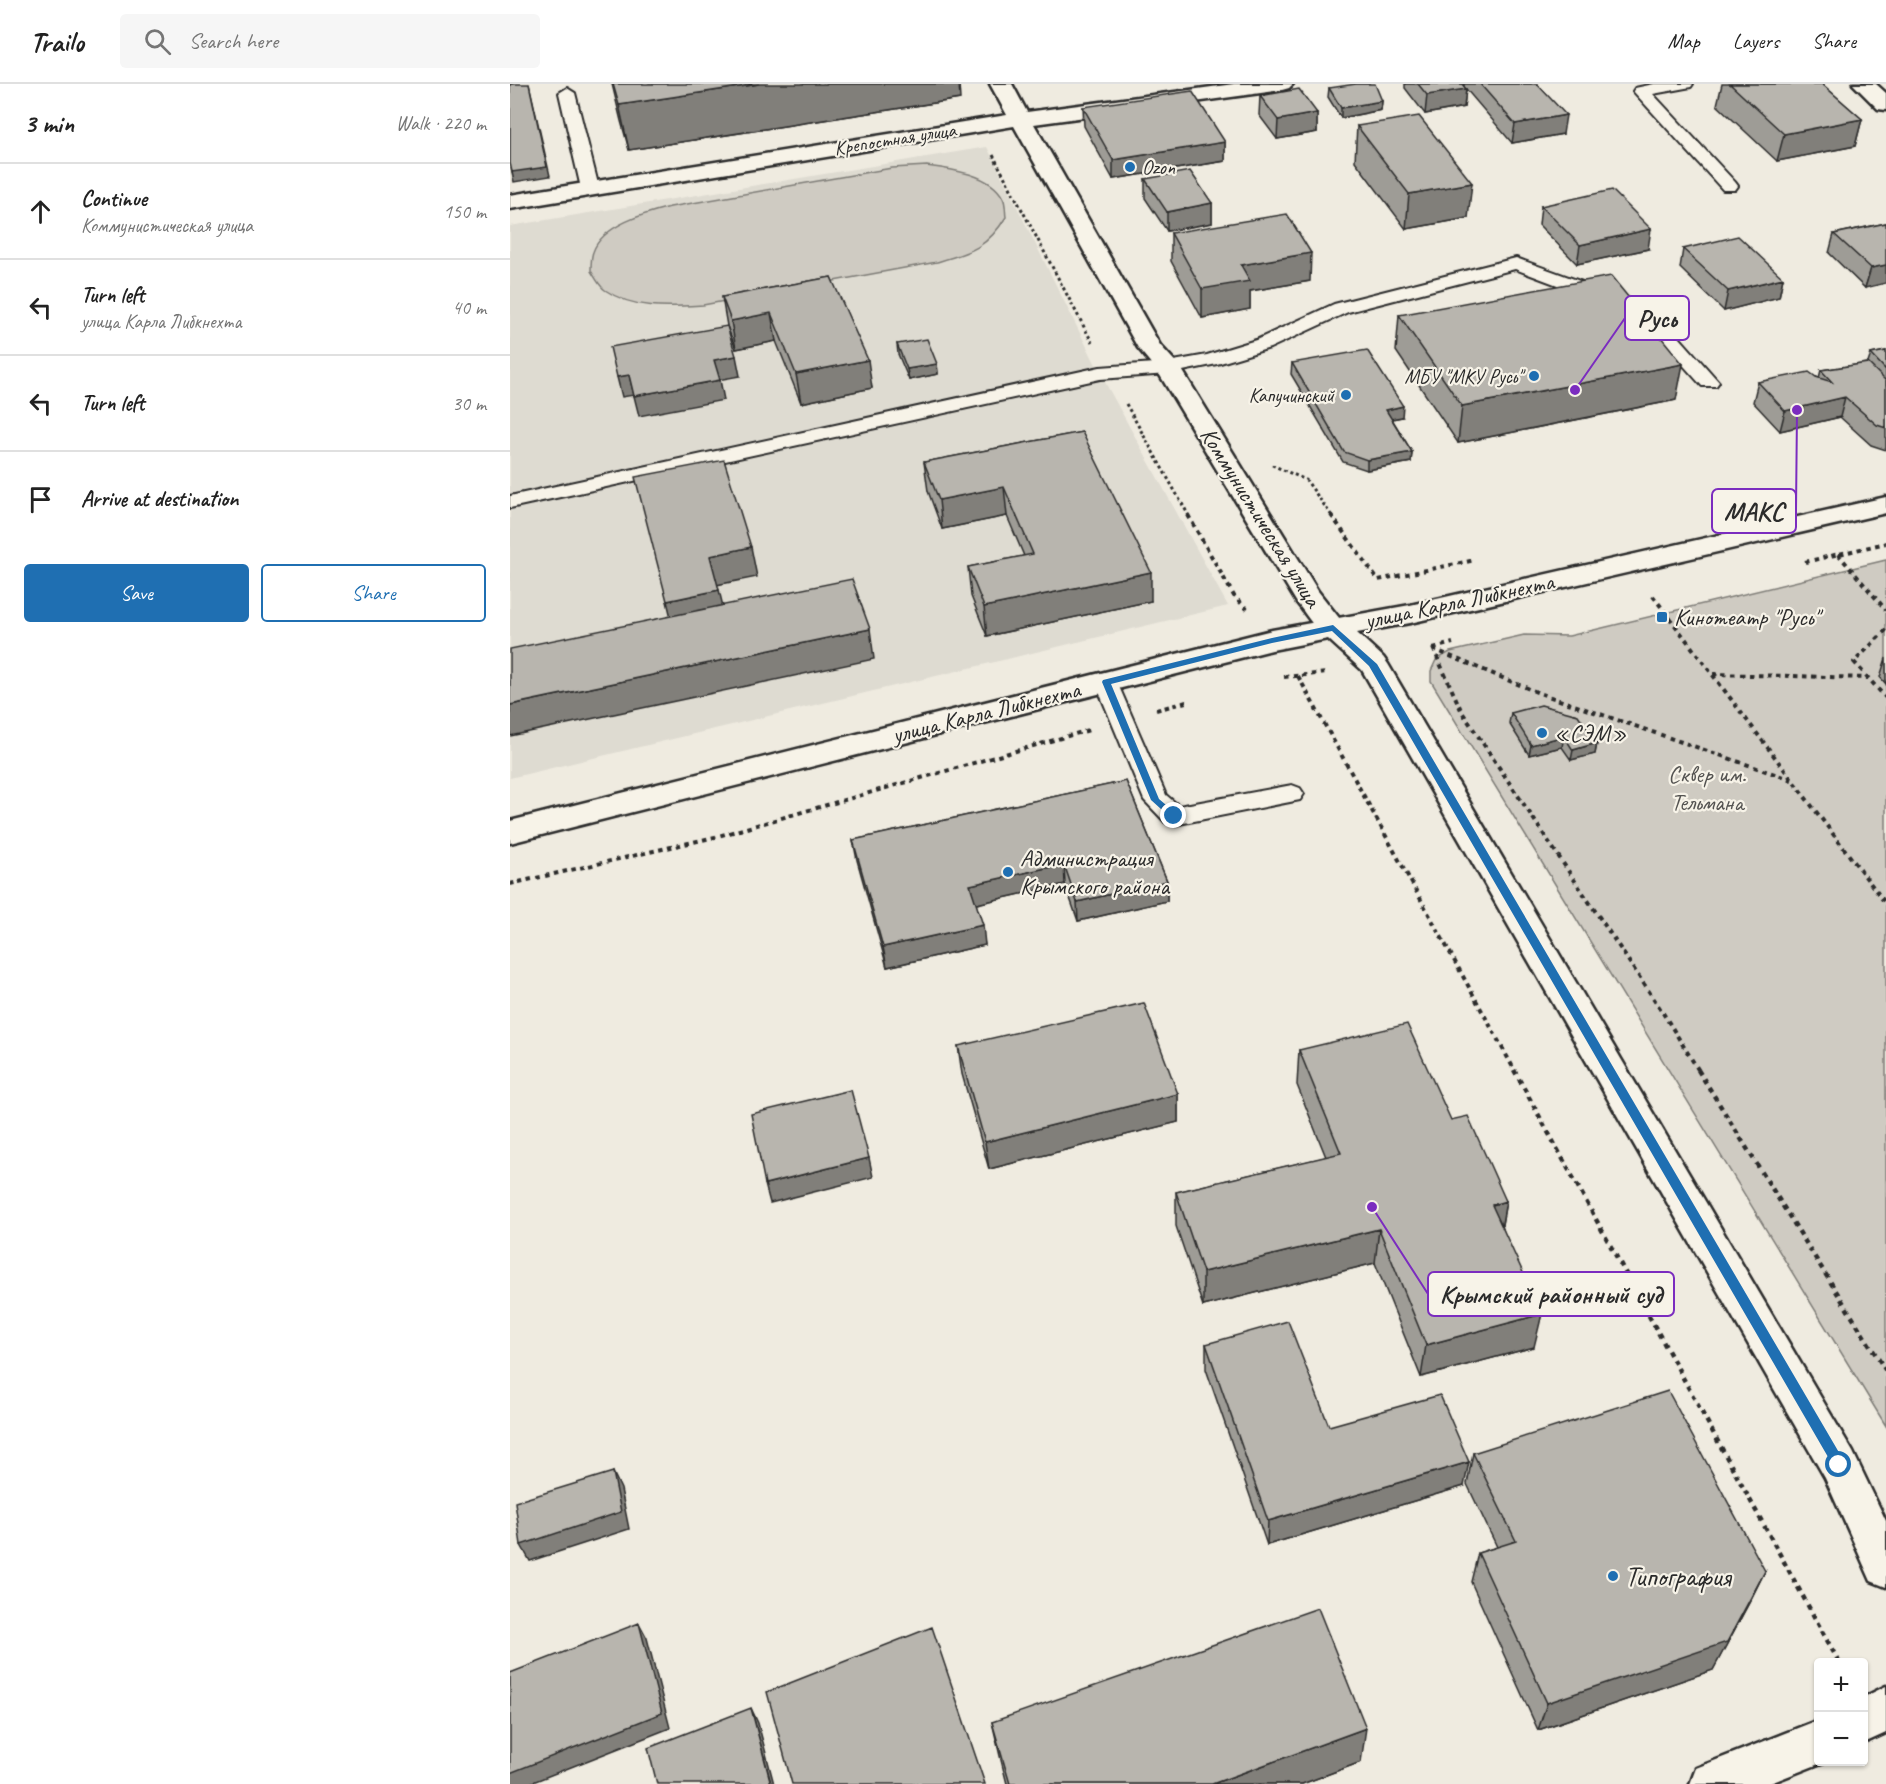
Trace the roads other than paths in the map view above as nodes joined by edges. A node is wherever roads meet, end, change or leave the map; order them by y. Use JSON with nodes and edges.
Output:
{"nodes":[{"id":1,"x":1001,"y":84,"type":"edge"},
{"id":2,"x":1282,"y":84,"type":"edge"},
{"id":3,"x":1684,"y":84,"type":"edge"},
{"id":4,"x":1864,"y":84,"type":"edge"},
{"id":5,"x":567,"y":93,"type":"dead end"},
{"id":6,"x":1886,"y":104,"type":"edge"},
{"id":7,"x":1020,"y":118,"type":"junction"},
{"id":8,"x":1729,"y":186,"type":"dead end"},
{"id":9,"x":590,"y":188,"type":"junction"},
{"id":10,"x":510,"y":202,"type":"edge"},
{"id":11,"x":1168,"y":368,"type":"junction"},
{"id":12,"x":1709,"y":382,"type":"dead end"},
{"id":13,"x":510,"y":502,"type":"edge"},
{"id":14,"x":1886,"y":505,"type":"edge"},
{"id":15,"x":1333,"y":628,"type":"junction"},
{"id":16,"x":1106,"y":682,"type":"junction"},
{"id":17,"x":1292,"y":794,"type":"dead end"},
{"id":18,"x":510,"y":832,"type":"edge"},
{"id":19,"x":1886,"y":1567,"type":"edge"},
{"id":20,"x":1886,"y":1708,"type":"edge"},
{"id":21,"x":1868,"y":1718,"type":"edge"},
{"id":22,"x":1814,"y":1744,"type":"edge"},
{"id":23,"x":1712,"y":1784,"type":"edge"}],
"edges":[{"from":1,"to":7,"type":"main road","name":"Коммунистическая улица"},
{"from":2,"to":7,"type":"main road","name":"Крепостная улица"},
{"from":3,"to":8,"type":"lane"},
{"from":4,"to":6,"type":"main road"},
{"from":5,"to":9,"type":"lane"},
{"from":7,"to":9,"type":"main road","name":"Крепостная улица"},
{"from":7,"to":11,"type":"main road","name":"Коммунистическая улица"},
{"from":9,"to":10,"type":"main road","name":"Крепостная улица"},
{"from":11,"to":12,"type":"lane"},
{"from":11,"to":13,"type":"lane"},
{"from":11,"to":15,"type":"main road","name":"Коммунистическая улица"},
{"from":14,"to":15,"type":"main road","name":"улица Карла Либкнехта"},
{"from":15,"to":16,"type":"main road","name":"улица Карла Либкнехта"},
{"from":15,"to":19,"type":"main road","name":"Коммунистическая улица"},
{"from":16,"to":17,"type":"lane"},
{"from":16,"to":18,"type":"main road","name":"улица Карла Либкнехта"},
{"from":20,"to":21,"type":"main road"},
{"from":22,"to":23,"type":"main road"}]}
